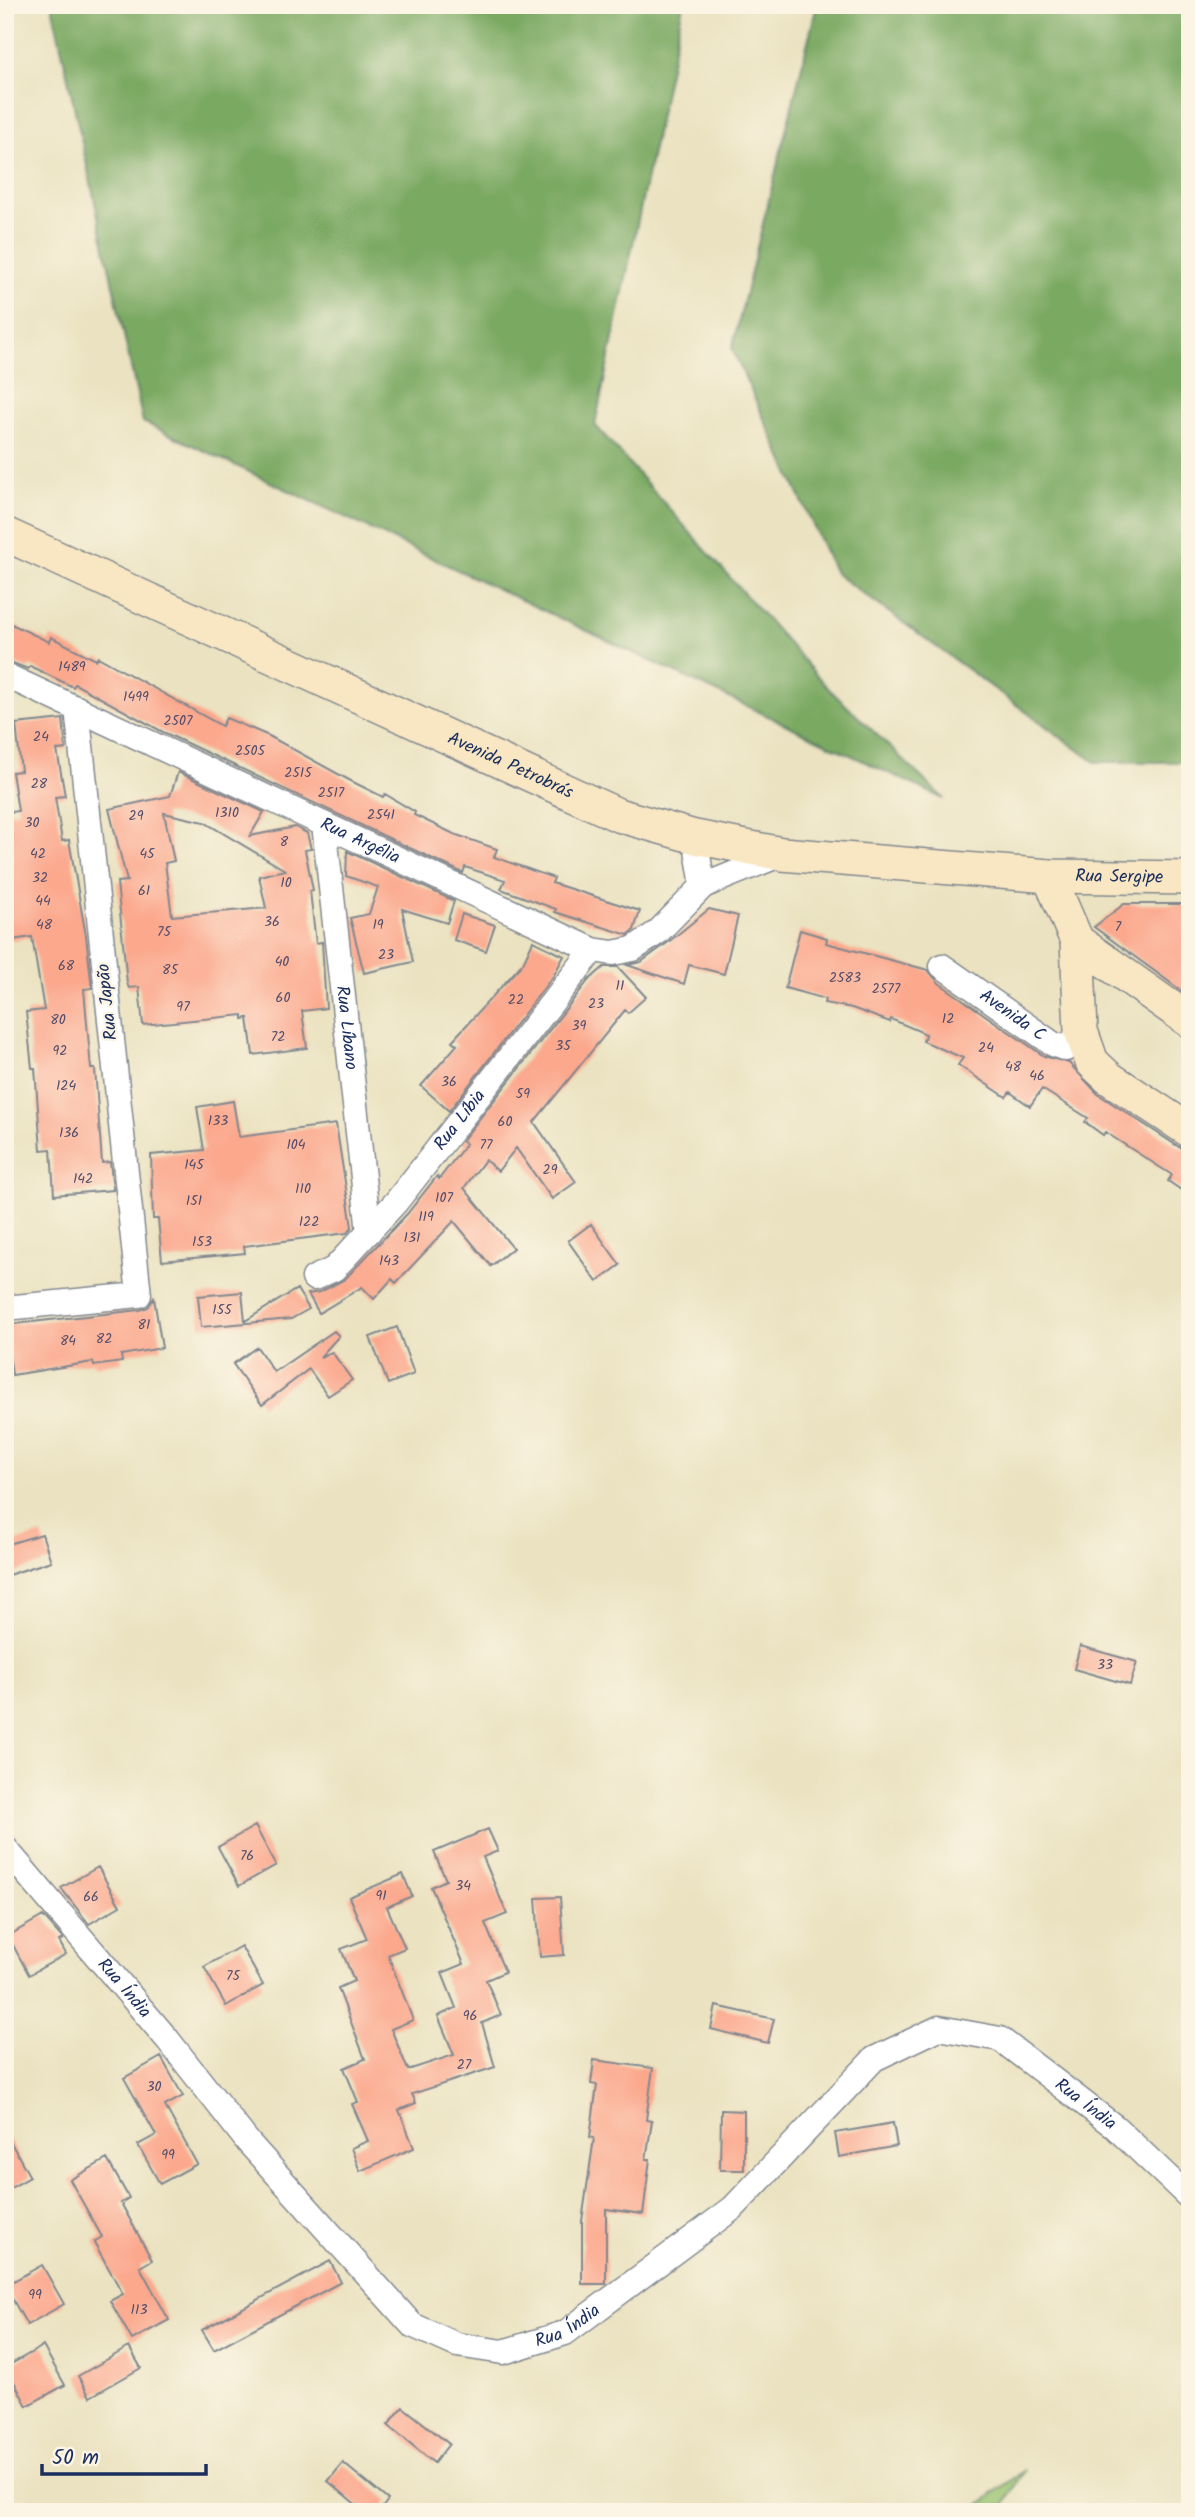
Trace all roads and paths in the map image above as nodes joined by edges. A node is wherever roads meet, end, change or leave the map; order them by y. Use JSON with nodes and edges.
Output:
{"nodes":[{"id":1,"x":5,"y":534,"type":"edge"},
{"id":2,"x":5,"y":675,"type":"edge"},
{"id":3,"x":77,"y":708,"type":"junction"},
{"id":4,"x":324,"y":824,"type":"junction"},
{"id":5,"x":695,"y":837,"type":"junction"},
{"id":6,"x":782,"y":855,"type":"junction"},
{"id":7,"x":1049,"y":876,"type":"junction"},
{"id":8,"x":1190,"y":878,"type":"edge"},
{"id":9,"x":703,"y":886,"type":"junction"},
{"id":10,"x":1077,"y":941,"type":"junction"},
{"id":11,"x":593,"y":950,"type":"junction"},
{"id":12,"x":942,"y":966,"type":"dead end"},
{"id":13,"x":1190,"y":1021,"type":"edge"},
{"id":14,"x":1081,"y":1031,"type":"junction"},
{"id":15,"x":1190,"y":1130,"type":"edge"},
{"id":16,"x":369,"y":1232,"type":"junction"},
{"id":17,"x":314,"y":1278,"type":"dead end"},
{"id":18,"x":5,"y":1308,"type":"edge"},
{"id":19,"x":5,"y":1848,"type":"edge"},
{"id":20,"x":1190,"y":2198,"type":"edge"}],
"edges":[{"from":1,"to":5,"type":"main road","name":"Avenida Petrobrás"},
{"from":2,"to":3,"type":"street","name":"Rua Argélia"},
{"from":3,"to":4,"type":"street","name":"Rua Argélia"},
{"from":3,"to":18,"type":"street","name":"Rua Japão"},
{"from":4,"to":11,"type":"street","name":"Rua Argélia"},
{"from":4,"to":16,"type":"street","name":"Rua Líbano"},
{"from":5,"to":6,"type":"main road","name":"Avenida Petrobrás"},
{"from":5,"to":9,"type":"street"},
{"from":6,"to":7,"type":"main road","name":"Avenida Petrobrás"},
{"from":6,"to":9,"type":"street","name":"Rua Argélia"},
{"from":7,"to":8,"type":"main road","name":"Rua Sergipe"},
{"from":7,"to":10,"type":"main road"},
{"from":9,"to":11,"type":"street","name":"Rua Argélia"},
{"from":10,"to":13,"type":"main road"},
{"from":10,"to":14,"type":"main road"},
{"from":11,"to":16,"type":"street","name":"Rua Líbia"},
{"from":12,"to":14,"type":"street","name":"Avenida C"},
{"from":14,"to":15,"type":"main road"},
{"from":16,"to":17,"type":"street","name":"Rua Líbia"},
{"from":19,"to":20,"type":"street","name":"Rua Índia"}]}
